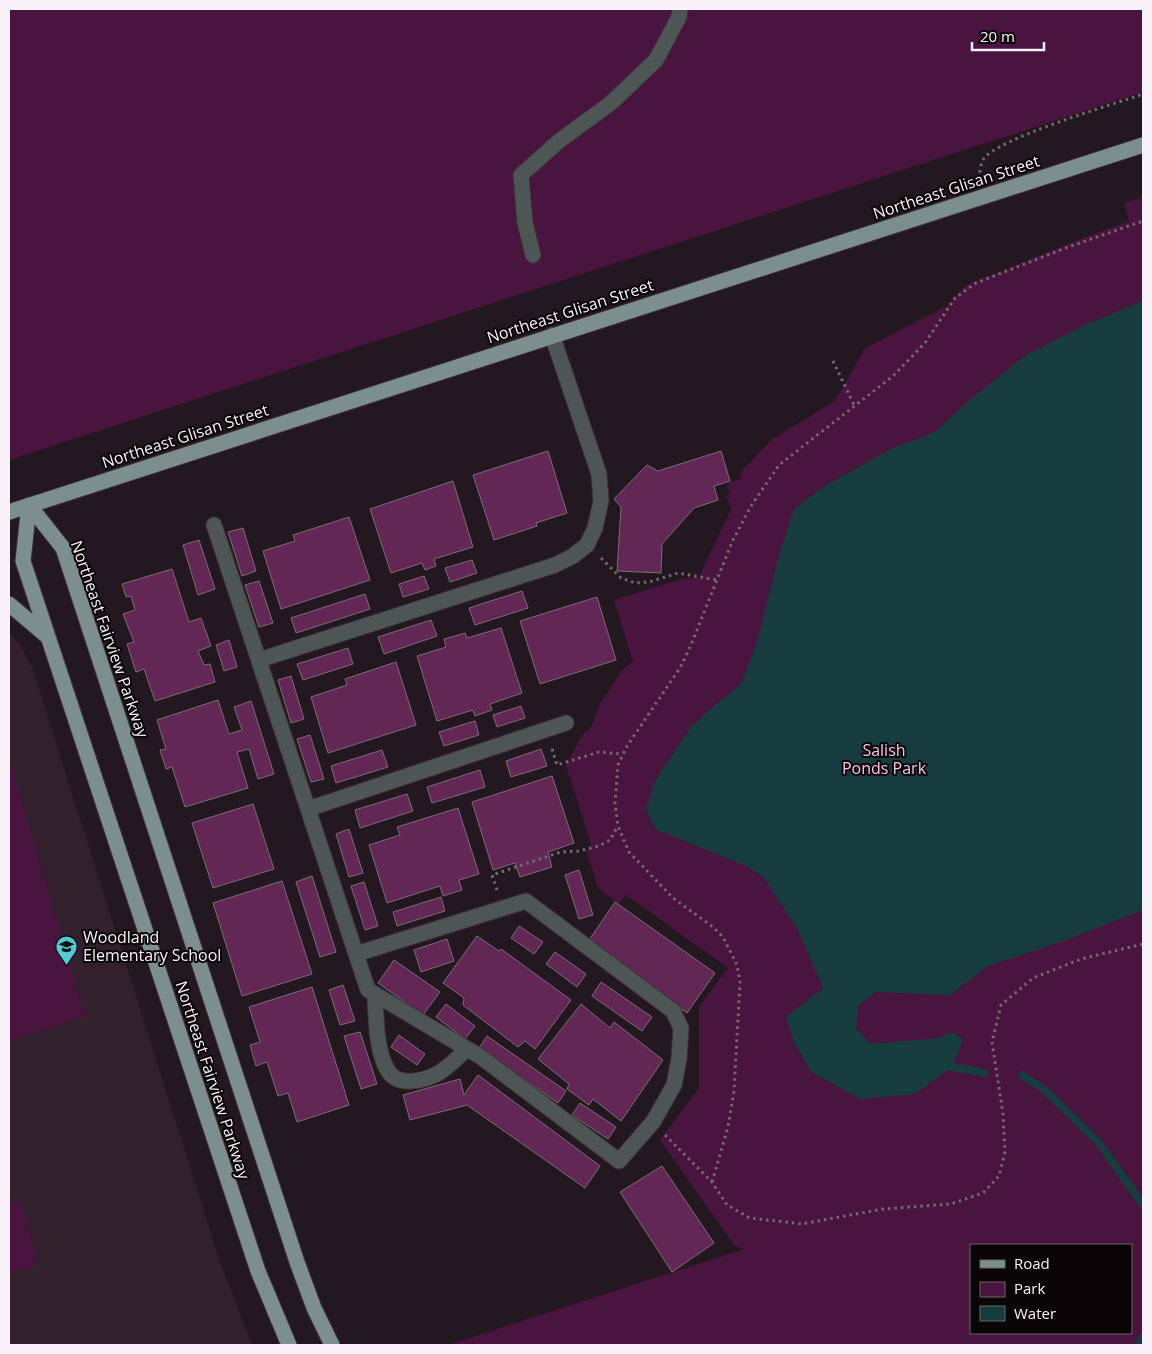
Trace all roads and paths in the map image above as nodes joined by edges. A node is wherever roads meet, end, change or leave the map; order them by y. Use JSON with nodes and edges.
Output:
{"nodes":[{"id":1,"x":680,"y":9,"type":"edge"},
{"id":2,"x":1143,"y":94,"type":"edge"},
{"id":3,"x":1143,"y":145,"type":"edge"},
{"id":4,"x":975,"y":199,"type":"junction"},
{"id":5,"x":1143,"y":221,"type":"edge"},
{"id":6,"x":534,"y":255,"type":"dead end"},
{"id":7,"x":552,"y":335,"type":"junction"},
{"id":8,"x":832,"y":361,"type":"dead end"},
{"id":9,"x":855,"y":407,"type":"junction"},
{"id":10,"x":29,"y":505,"type":"junction"},
{"id":11,"x":9,"y":512,"type":"edge"},
{"id":12,"x":214,"y":525,"type":"dead end"},
{"id":13,"x":587,"y":545,"type":"junction"},
{"id":14,"x":717,"y":580,"type":"junction"},
{"id":15,"x":9,"y":604,"type":"edge"},
{"id":16,"x":48,"y":637,"type":"junction"},
{"id":17,"x":259,"y":660,"type":"junction"},
{"id":18,"x":566,"y":723,"type":"dead end"},
{"id":19,"x":545,"y":730,"type":"junction"},
{"id":20,"x":623,"y":754,"type":"junction"},
{"id":21,"x":308,"y":809,"type":"junction"},
{"id":22,"x":618,"y":826,"type":"junction"},
{"id":23,"x":504,"y":908,"type":"junction"},
{"id":24,"x":1143,"y":944,"type":"edge"},
{"id":25,"x":356,"y":954,"type":"junction"},
{"id":26,"x":375,"y":994,"type":"junction"},
{"id":27,"x":467,"y":1049,"type":"junction"},
{"id":28,"x":653,"y":1122,"type":"junction"},
{"id":29,"x":712,"y":1182,"type":"junction"},
{"id":30,"x":289,"y":1345,"type":"edge"},
{"id":31,"x":332,"y":1345,"type":"edge"}],
"edges":[{"from":1,"to":6,"type":"lane"},
{"from":2,"to":4,"type":"path"},
{"from":3,"to":4,"type":"main road","name":"Northeast Glisan Street"},
{"from":4,"to":7,"type":"main road","name":"Northeast Glisan Street"},
{"from":5,"to":9,"type":"path"},
{"from":7,"to":10,"type":"main road","name":"Northeast Glisan Street"},
{"from":7,"to":13,"type":"lane"},
{"from":8,"to":9,"type":"path"},
{"from":9,"to":14,"type":"path"},
{"from":10,"to":11,"type":"main road","name":"Northeast Glisan Street"},
{"from":10,"to":16,"type":"main road","name":"Northeast Fairview Parkway"},
{"from":10,"to":31,"type":"main road","name":"Northeast Fairview Parkway"},
{"from":12,"to":17,"type":"lane"},
{"from":13,"to":14,"type":"path"},
{"from":13,"to":17,"type":"lane"},
{"from":14,"to":20,"type":"path"},
{"from":15,"to":16,"type":"main road"},
{"from":16,"to":30,"type":"main road","name":"Northeast Fairview Parkway"},
{"from":17,"to":21,"type":"lane"},
{"from":18,"to":19,"type":"lane"},
{"from":19,"to":20,"type":"path"},
{"from":19,"to":21,"type":"lane"},
{"from":20,"to":22,"type":"path"},
{"from":21,"to":25,"type":"lane"},
{"from":22,"to":23,"type":"path"},
{"from":22,"to":29,"type":"path"},
{"from":23,"to":25,"type":"lane"},
{"from":23,"to":28,"type":"lane"},
{"from":24,"to":29,"type":"path"},
{"from":25,"to":26,"type":"lane"},
{"from":26,"to":27,"type":"lane"},
{"from":26,"to":27,"type":"lane"},
{"from":27,"to":28,"type":"lane"},
{"from":28,"to":29,"type":"path"}]}
